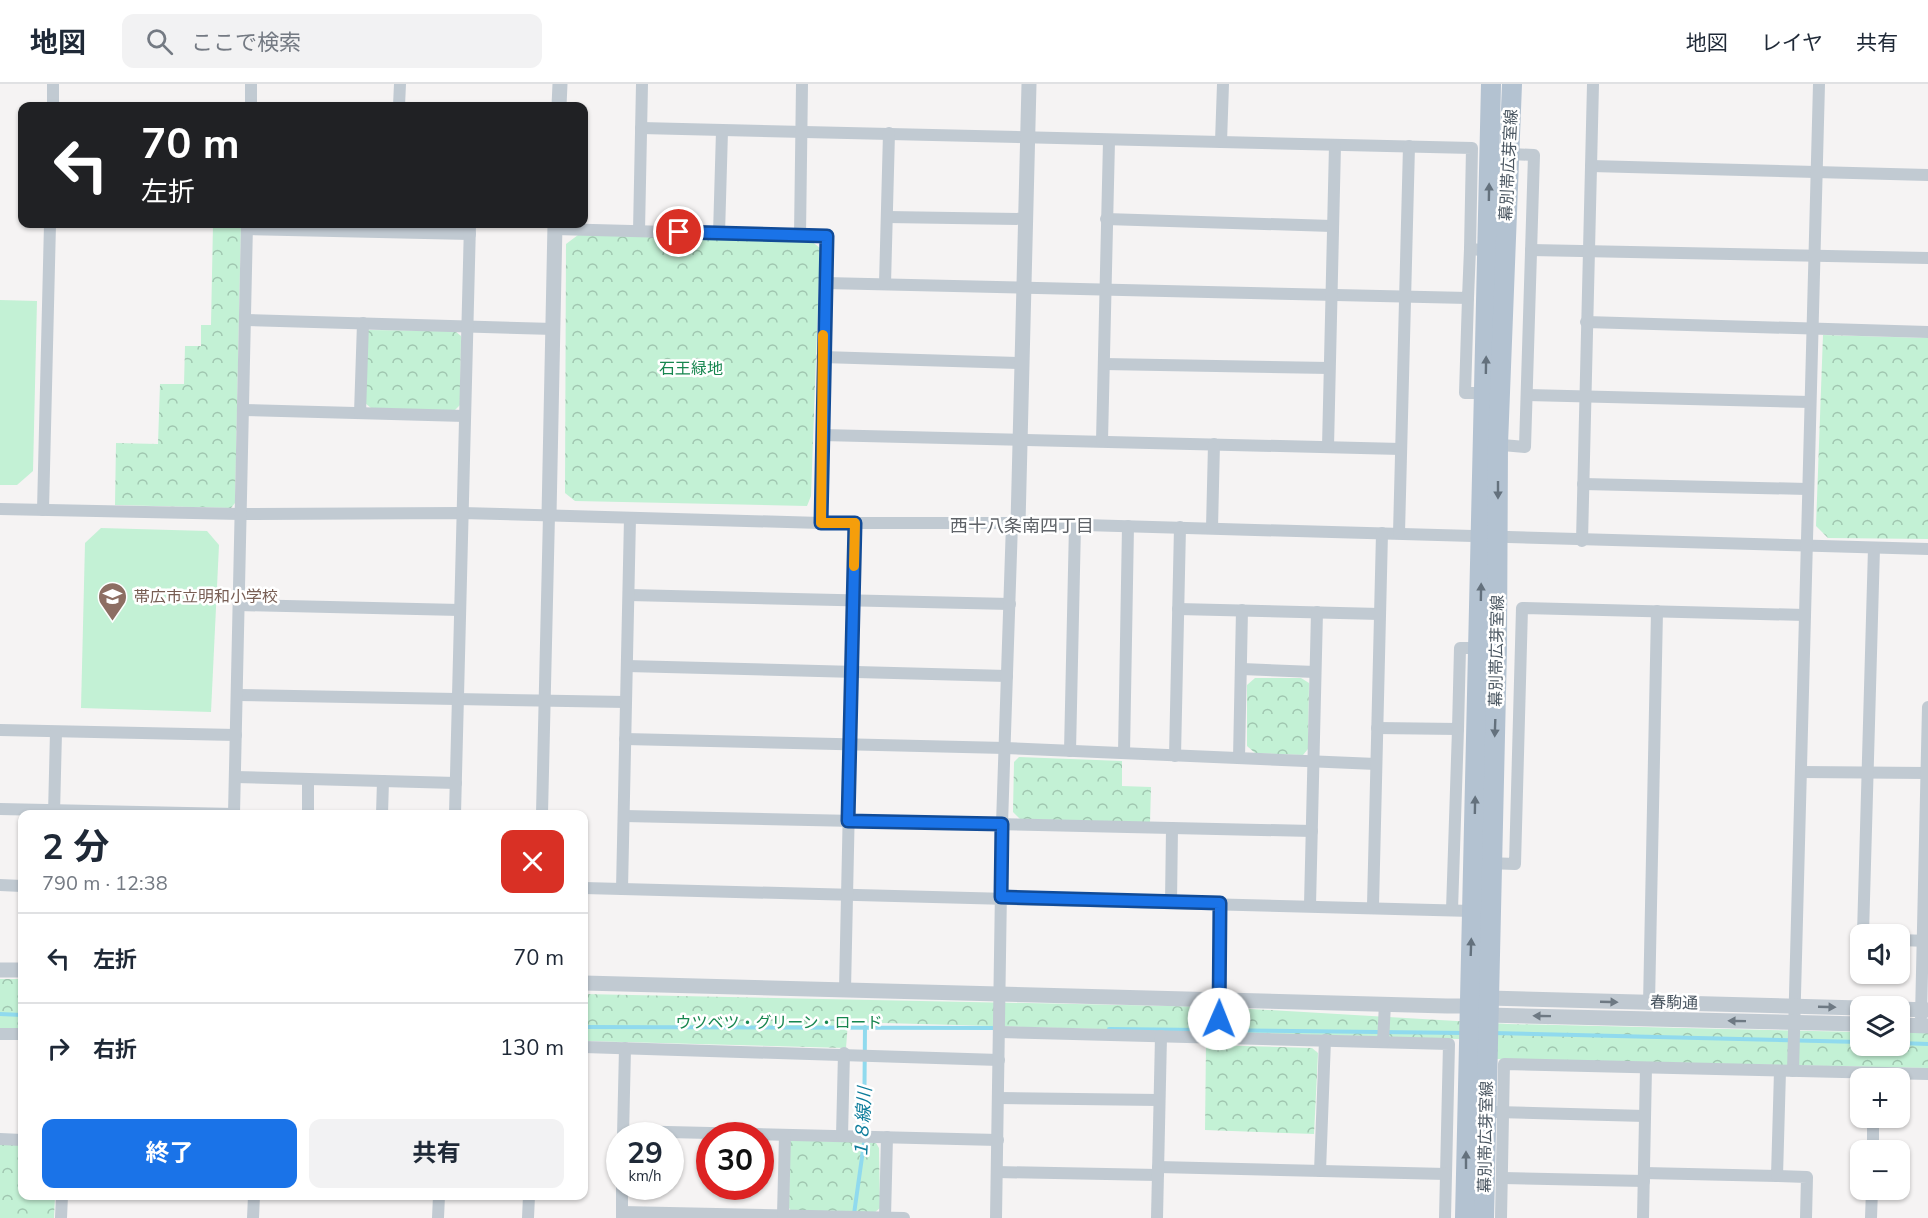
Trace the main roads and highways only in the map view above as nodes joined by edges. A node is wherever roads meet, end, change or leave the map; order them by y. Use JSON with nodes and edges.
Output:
{"nodes":[{"id":1,"x":1491,"y":84,"type":"edge"},
{"id":2,"x":1512,"y":84,"type":"edge"},
{"id":3,"x":1487,"y":250,"type":"junction"},
{"id":4,"x":1491,"y":444,"type":"junction"},
{"id":5,"x":1488,"y":648,"type":"junction"},
{"id":6,"x":1482,"y":863,"type":"junction"},
{"id":7,"x":1465,"y":1218,"type":"edge"},
{"id":8,"x":1484,"y":1218,"type":"edge"}],
"edges":[{"from":3,"to":1,"type":"main road","name":"幕別帯広芽室線","one_way":true},
{"from":2,"to":3,"type":"main road","name":"幕別帯広芽室線"},
{"from":3,"to":4,"type":"main road","name":"幕別帯広芽室線"},
{"from":4,"to":3,"type":"main road","name":"幕別帯広芽室線","one_way":true},
{"from":4,"to":5,"type":"main road","name":"幕別帯広芽室線"},
{"from":6,"to":5,"type":"main road","name":"幕別帯広芽室線","one_way":true},
{"from":5,"to":6,"type":"main road","name":"幕別帯広芽室線","one_way":true},
{"from":7,"to":6,"type":"main road","name":"幕別帯広芽室線","one_way":true},
{"from":6,"to":8,"type":"main road","name":"幕別帯広芽室線"}]}
